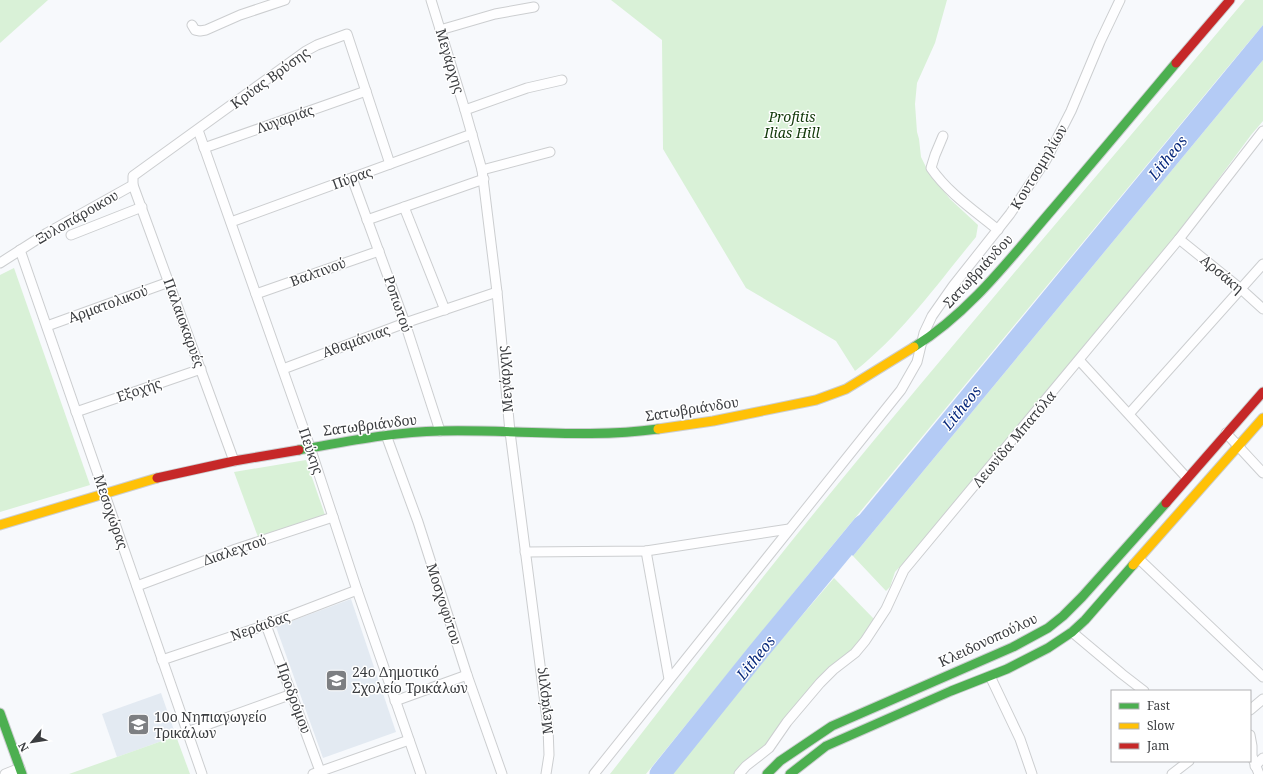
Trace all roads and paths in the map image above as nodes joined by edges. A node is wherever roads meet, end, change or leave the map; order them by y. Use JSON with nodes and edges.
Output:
{"nodes":[{"id":1,"x":285,"y":0,"type":"edge"},
{"id":2,"x":431,"y":0,"type":"edge"},
{"id":3,"x":1120,"y":0,"type":"edge"},
{"id":4,"x":1230,"y":0,"type":"edge"},
{"id":5,"x":534,"y":8,"type":"dead end"},
{"id":6,"x":192,"y":25,"type":"dead end"},
{"id":7,"x":440,"y":30,"type":"junction"},
{"id":8,"x":562,"y":80,"type":"dead end"},
{"id":9,"x":366,"y":91,"type":"junction"},
{"id":10,"x":465,"y":110,"type":"junction"},
{"id":11,"x":198,"y":130,"type":"junction"},
{"id":12,"x":1263,"y":131,"type":"edge"},
{"id":13,"x":472,"y":134,"type":"junction"},
{"id":14,"x":943,"y":136,"type":"dead end"},
{"id":15,"x":204,"y":148,"type":"junction"},
{"id":16,"x":550,"y":152,"type":"dead end"},
{"id":17,"x":390,"y":164,"type":"junction"},
{"id":18,"x":483,"y":175,"type":"junction"},
{"id":19,"x":352,"y":178,"type":"junction"},
{"id":20,"x":133,"y":185,"type":"junction"},
{"id":21,"x":142,"y":207,"type":"junction"},
{"id":22,"x":404,"y":207,"type":"junction"},
{"id":23,"x":367,"y":220,"type":"junction"},
{"id":24,"x":231,"y":222,"type":"junction"},
{"id":25,"x":998,"y":230,"type":"junction"},
{"id":26,"x":71,"y":235,"type":"dead end"},
{"id":27,"x":1180,"y":239,"type":"junction"},
{"id":28,"x":20,"y":250,"type":"junction"},
{"id":29,"x":379,"y":251,"type":"junction"},
{"id":30,"x":0,"y":263,"type":"edge"},
{"id":31,"x":1263,"y":264,"type":"edge"},
{"id":32,"x":169,"y":282,"type":"junction"},
{"id":33,"x":1241,"y":289,"type":"junction"},
{"id":34,"x":497,"y":292,"type":"junction"},
{"id":35,"x":256,"y":294,"type":"junction"},
{"id":36,"x":1263,"y":309,"type":"edge"},
{"id":37,"x":445,"y":310,"type":"junction"},
{"id":38,"x":405,"y":323,"type":"junction"},
{"id":39,"x":47,"y":326,"type":"junction"},
{"id":40,"x":923,"y":341,"type":"junction"},
{"id":41,"x":1079,"y":360,"type":"junction"},
{"id":42,"x":201,"y":369,"type":"junction"},
{"id":43,"x":283,"y":369,"type":"junction"},
{"id":44,"x":1263,"y":392,"type":"edge"},
{"id":45,"x":76,"y":412,"type":"junction"},
{"id":46,"x":1128,"y":414,"type":"junction"},
{"id":47,"x":1263,"y":418,"type":"edge"},
{"id":48,"x":440,"y":431,"type":"junction"},
{"id":49,"x":510,"y":432,"type":"junction"},
{"id":50,"x":1226,"y":433,"type":"junction"},
{"id":51,"x":386,"y":435,"type":"junction"},
{"id":52,"x":1239,"y":446,"type":"junction"},
{"id":53,"x":310,"y":447,"type":"junction"},
{"id":54,"x":234,"y":461,"type":"junction"},
{"id":55,"x":1263,"y":473,"type":"edge"},
{"id":56,"x":1187,"y":478,"type":"junction"},
{"id":57,"x":105,"y":494,"type":"junction"},
{"id":58,"x":333,"y":517,"type":"junction"},
{"id":59,"x":0,"y":525,"type":"edge"},
{"id":60,"x":789,"y":529,"type":"junction"},
{"id":61,"x":646,"y":551,"type":"junction"},
{"id":62,"x":525,"y":552,"type":"junction"},
{"id":63,"x":1139,"y":558,"type":"junction"},
{"id":64,"x":137,"y":586,"type":"junction"},
{"id":65,"x":357,"y":590,"type":"junction"},
{"id":66,"x":266,"y":625,"type":"junction"},
{"id":67,"x":1072,"y":632,"type":"junction"},
{"id":68,"x":162,"y":660,"type":"junction"},
{"id":69,"x":467,"y":675,"type":"junction"},
{"id":70,"x":990,"y":676,"type":"junction"},
{"id":71,"x":1263,"y":677,"type":"edge"},
{"id":72,"x":669,"y":679,"type":"junction"},
{"id":73,"x":1143,"y":690,"type":"edge"},
{"id":74,"x":292,"y":694,"type":"junction"},
{"id":75,"x":1263,"y":700,"type":"edge"},
{"id":76,"x":395,"y":701,"type":"junction"},
{"id":77,"x":1251,"y":709,"type":"edge"},
{"id":78,"x":0,"y":713,"type":"edge"},
{"id":79,"x":187,"y":732,"type":"junction"},
{"id":80,"x":409,"y":740,"type":"junction"},
{"id":81,"x":1251,"y":740,"type":"edge"},
{"id":82,"x":1263,"y":758,"type":"edge"},
{"id":83,"x":1188,"y":762,"type":"edge"},
{"id":84,"x":547,"y":770,"type":"edge"},
{"id":85,"x":1257,"y":770,"type":"edge"},
{"id":86,"x":21,"y":771,"type":"edge"},
{"id":87,"x":316,"y":773,"type":"edge"},
{"id":88,"x":5,"y":774,"type":"edge"},
{"id":89,"x":202,"y":774,"type":"edge"},
{"id":90,"x":421,"y":774,"type":"edge"},
{"id":91,"x":502,"y":774,"type":"edge"},
{"id":92,"x":556,"y":774,"type":"edge"},
{"id":93,"x":594,"y":774,"type":"edge"},
{"id":94,"x":740,"y":774,"type":"edge"},
{"id":95,"x":767,"y":774,"type":"edge"},
{"id":96,"x":790,"y":774,"type":"edge"},
{"id":97,"x":1032,"y":774,"type":"edge"},
{"id":98,"x":1172,"y":774,"type":"edge"}],
"edges":[{"from":1,"to":6,"type":"street"},
{"from":2,"to":7,"type":"street","name":"Μεγάρχης"},
{"from":3,"to":25,"type":"street","name":"Κουτσομηλίων"},
{"from":4,"to":40,"type":"street","name":"Σατωβριάνδου"},
{"from":5,"to":7,"type":"street"},
{"from":7,"to":10,"type":"street","name":"Μεγάρχης"},
{"from":8,"to":10,"type":"street"},
{"from":9,"to":11,"type":"street","name":"Κρύας Βρύσης"},
{"from":9,"to":15,"type":"street","name":"Λυγαριάς"},
{"from":9,"to":17,"type":"street","name":"Κρύας Βρύσης"},
{"from":10,"to":13,"type":"street","name":"Μεγάρχης"},
{"from":11,"to":15,"type":"street","name":"Πεύκης"},
{"from":11,"to":20,"type":"street","name":"Κρύας Βρύσης"},
{"from":12,"to":27,"type":"street","name":"Λεωνίδα Μπατόλα"},
{"from":13,"to":17,"type":"street","name":"Πύρας"},
{"from":13,"to":18,"type":"street","name":"Μεγάρχης"},
{"from":14,"to":25,"type":"street"},
{"from":15,"to":24,"type":"street","name":"Πεύκης"},
{"from":16,"to":18,"type":"street"},
{"from":17,"to":19,"type":"street","name":"Πύρας"},
{"from":18,"to":22,"type":"street"},
{"from":18,"to":34,"type":"street","name":"Μεγάρχης"},
{"from":19,"to":23,"type":"street","name":"Ροπωτού"},
{"from":19,"to":24,"type":"street","name":"Πύρας"},
{"from":20,"to":21,"type":"street","name":"Παλαιοκαρυές"},
{"from":20,"to":28,"type":"street","name":"Ξυλοπάροικου"},
{"from":21,"to":26,"type":"street"},
{"from":21,"to":32,"type":"street","name":"Παλαιοκαρυές"},
{"from":22,"to":23,"type":"street"},
{"from":22,"to":37,"type":"street"},
{"from":23,"to":29,"type":"street","name":"Ροπωτού"},
{"from":24,"to":35,"type":"street","name":"Πεύκης"},
{"from":25,"to":40,"type":"street","name":"Κουτσομηλίων"},
{"from":27,"to":33,"type":"street","name":"Αρσάκη"},
{"from":27,"to":41,"type":"street","name":"Λεωνίδα Μπατόλα"},
{"from":28,"to":30,"type":"street","name":"Ξυλοπάροικου"},
{"from":28,"to":39,"type":"street","name":"Μεσοχώρας"},
{"from":29,"to":35,"type":"street","name":"Βαλτινού"},
{"from":29,"to":38,"type":"street","name":"Ροπωτού"},
{"from":31,"to":33,"type":"street"},
{"from":32,"to":39,"type":"street","name":"Αρματολικού"},
{"from":32,"to":42,"type":"street","name":"Παλαιοκαρυές"},
{"from":33,"to":36,"type":"street","name":"Αρσάκη"},
{"from":33,"to":46,"type":"street"},
{"from":34,"to":37,"type":"street","name":"Αθαμάνιας"},
{"from":34,"to":49,"type":"street","name":"Μεγάρχης"},
{"from":35,"to":43,"type":"street","name":"Πεύκης"},
{"from":37,"to":38,"type":"street","name":"Αθαμάνιας"},
{"from":38,"to":43,"type":"street","name":"Αθαμάνιας"},
{"from":38,"to":48,"type":"street","name":"Ροπωτού"},
{"from":39,"to":45,"type":"street","name":"Μεσοχώρας"},
{"from":40,"to":49,"type":"street","name":"Σατωβριάνδου"},
{"from":40,"to":60,"type":"street","name":"Κουτσομηλίων"},
{"from":41,"to":46,"type":"street"},
{"from":41,"to":94,"type":"street","name":"Λεωνίδα Μπατόλα"},
{"from":42,"to":45,"type":"street","name":"Εξοχής"},
{"from":42,"to":54,"type":"street","name":"Παλαιοκαρυές"},
{"from":43,"to":53,"type":"street","name":"Πεύκης"},
{"from":44,"to":50,"type":"street","name":"Κλειδονοπούλου"},
{"from":45,"to":57,"type":"street","name":"Μεσοχώρας"},
{"from":46,"to":56,"type":"street"},
{"from":47,"to":52,"type":"street"},
{"from":48,"to":49,"type":"street","name":"Σατωβριάνδου"},
{"from":48,"to":51,"type":"street","name":"Σατωβριάνδου"},
{"from":49,"to":62,"type":"street","name":"Μεγάρχης"},
{"from":50,"to":52,"type":"street"},
{"from":50,"to":56,"type":"street","name":"Κλειδονοπούλου"},
{"from":51,"to":53,"type":"street","name":"Σατωβριάνδου"},
{"from":51,"to":69,"type":"street","name":"Μοσχοφύτου"},
{"from":52,"to":55,"type":"street"},
{"from":52,"to":63,"type":"street"},
{"from":53,"to":54,"type":"street","name":"Σατωβριάνδου"},
{"from":53,"to":58,"type":"street","name":"Πεύκης"},
{"from":54,"to":57,"type":"street","name":"Σατωβριάνδου"},
{"from":56,"to":95,"type":"street","name":"Κλειδονοπούλου"},
{"from":57,"to":59,"type":"street","name":"Σατωβριάνδου"},
{"from":57,"to":64,"type":"street","name":"Μεσοχώρας"},
{"from":58,"to":64,"type":"street","name":"Διαλεχτού"},
{"from":58,"to":65,"type":"street","name":"Πεύκης"},
{"from":60,"to":61,"type":"street"},
{"from":60,"to":72,"type":"street","name":"Κουτσομηλίων"},
{"from":61,"to":62,"type":"street"},
{"from":61,"to":72,"type":"street"},
{"from":62,"to":84,"type":"street","name":"Μεγάρχης"},
{"from":63,"to":67,"type":"street"},
{"from":63,"to":71,"type":"street"},
{"from":64,"to":68,"type":"street","name":"Μεσοχώρας"},
{"from":65,"to":66,"type":"street","name":"Νεράιδας"},
{"from":65,"to":76,"type":"street","name":"Πεύκης"},
{"from":66,"to":68,"type":"street","name":"Νεράιδας"},
{"from":66,"to":74,"type":"street","name":"Προδρόμου"},
{"from":67,"to":70,"type":"street"},
{"from":67,"to":73,"type":"street"},
{"from":68,"to":79,"type":"street","name":"Μεσοχώρας"},
{"from":69,"to":76,"type":"street"},
{"from":69,"to":91,"type":"street","name":"Μοσχοφύτου"},
{"from":70,"to":96,"type":"street"},
{"from":70,"to":97,"type":"street"},
{"from":72,"to":93,"type":"street","name":"Κουτσομηλίων"},
{"from":74,"to":79,"type":"street"},
{"from":74,"to":87,"type":"street","name":"Προδρόμου"},
{"from":75,"to":77,"type":"street"},
{"from":76,"to":80,"type":"street","name":"Πεύκης"},
{"from":78,"to":86,"type":"street"},
{"from":79,"to":89,"type":"street","name":"Μεσοχώρας"},
{"from":80,"to":87,"type":"street"},
{"from":80,"to":90,"type":"street","name":"Πεύκης"},
{"from":81,"to":85,"type":"street"},
{"from":82,"to":85,"type":"street"},
{"from":83,"to":98,"type":"street"},
{"from":84,"to":92,"type":"street","name":"Μεγάρχης"},
{"from":86,"to":88,"type":"street"}]}
